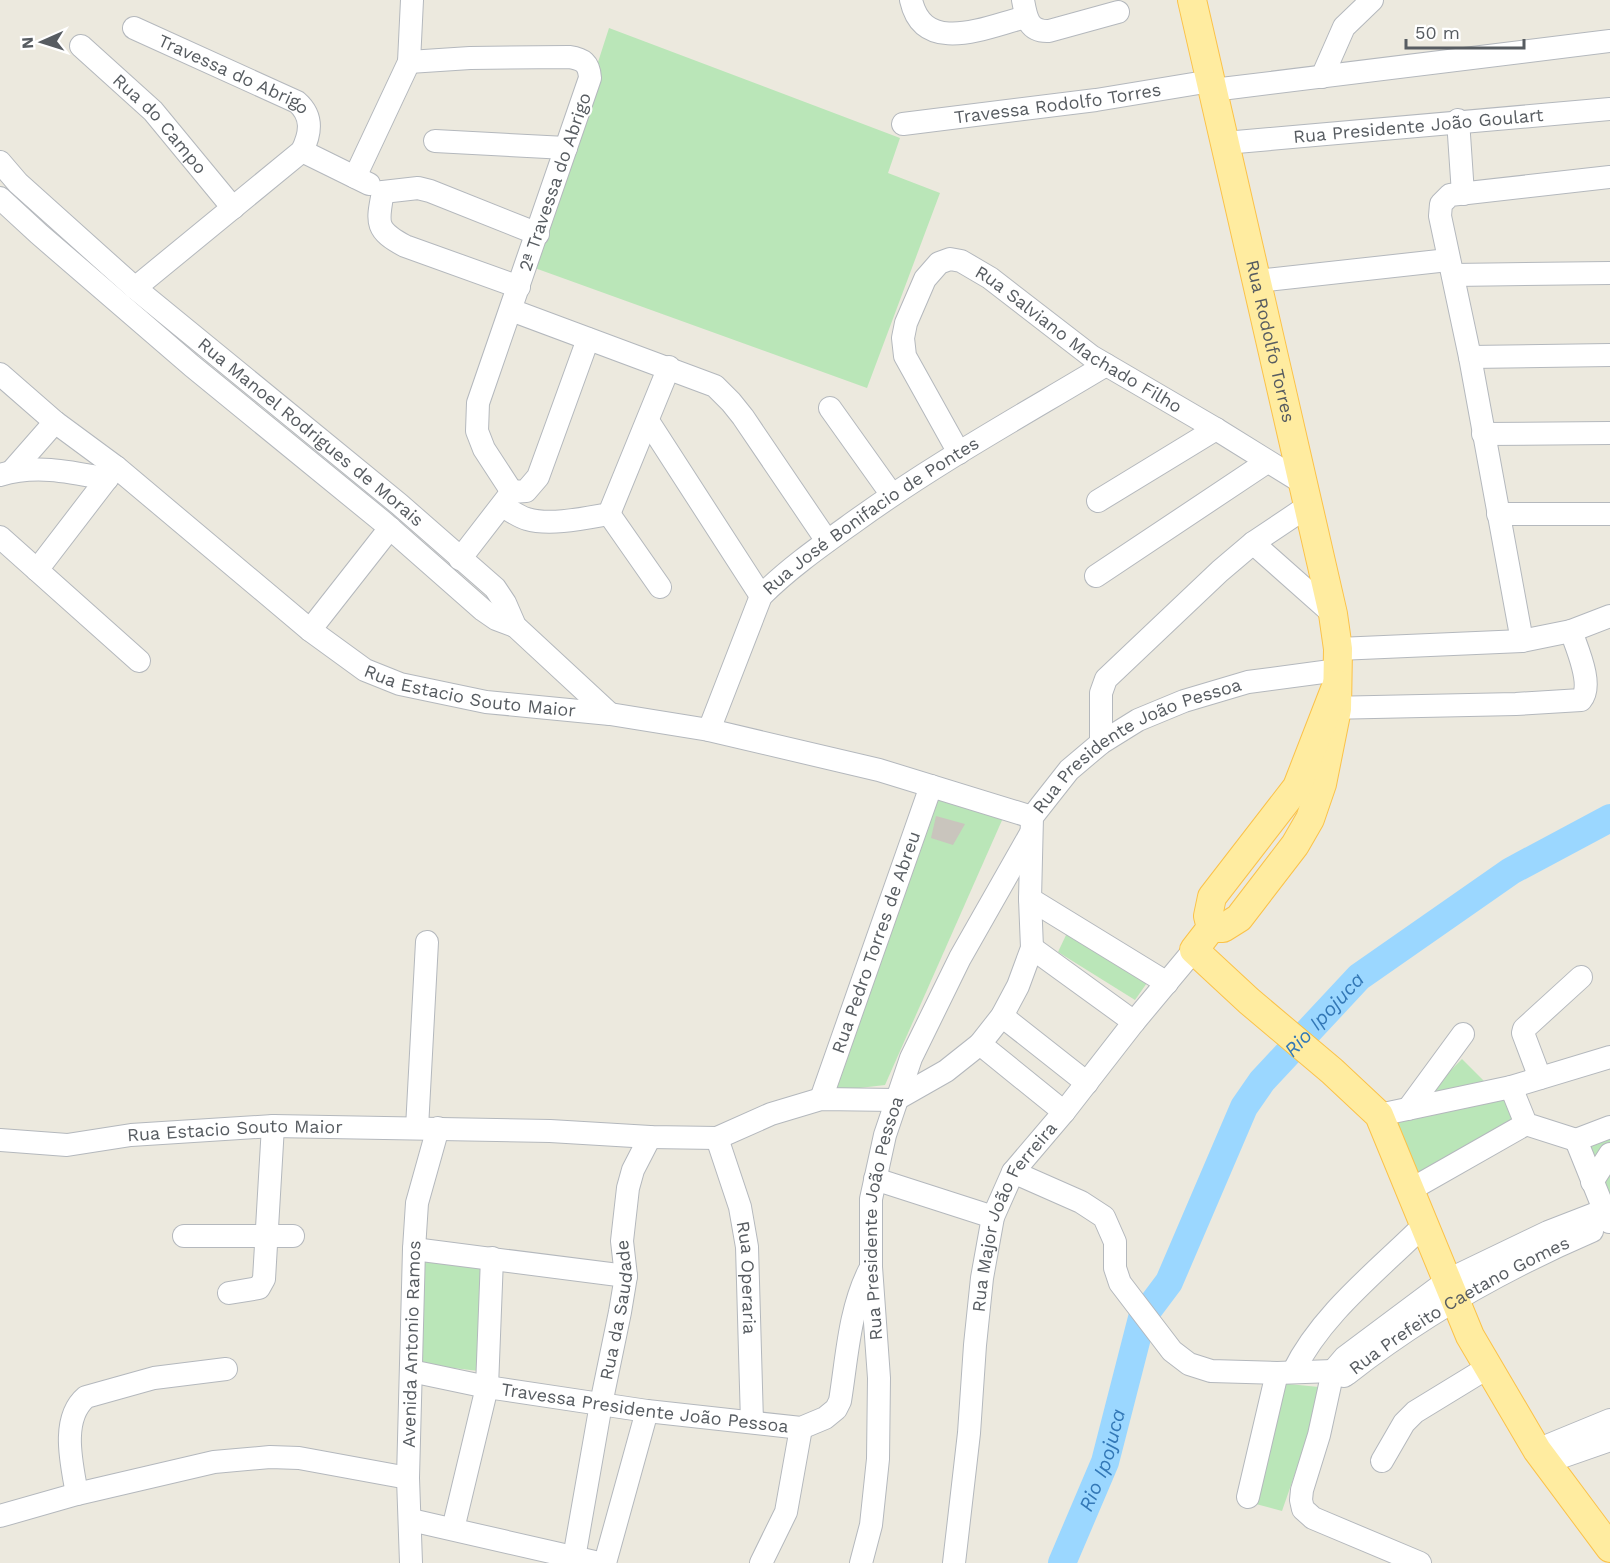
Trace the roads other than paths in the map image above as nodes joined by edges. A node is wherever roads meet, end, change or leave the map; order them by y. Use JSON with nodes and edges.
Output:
{"nodes":[{"id":1,"x":412,"y":0,"type":"edge"},
{"id":2,"x":911,"y":0,"type":"edge"},
{"id":3,"x":1192,"y":0,"type":"edge"},
{"id":4,"x":1372,"y":0,"type":"edge"},
{"id":5,"x":1024,"y":9,"type":"edge"},
{"id":6,"x":1118,"y":12,"type":"dead end"},
{"id":7,"x":134,"y":28,"type":"dead end"},
{"id":8,"x":1610,"y":41,"type":"edge"},
{"id":9,"x":81,"y":46,"type":"dead end"},
{"id":10,"x":409,"y":62,"type":"junction"},
{"id":11,"x":1322,"y":77,"type":"junction"},
{"id":12,"x":1212,"y":85,"type":"junction"},
{"id":13,"x":1610,"y":108,"type":"edge"},
{"id":14,"x":1458,"y":120,"type":"junction"},
{"id":15,"x":903,"y":124,"type":"dead end"},
{"id":16,"x":435,"y":141,"type":"dead end"},
{"id":17,"x":1225,"y":142,"type":"junction"},
{"id":18,"x":305,"y":145,"type":"junction"},
{"id":19,"x":566,"y":148,"type":"junction"},
{"id":20,"x":0,"y":162,"type":"edge"},
{"id":21,"x":355,"y":177,"type":"junction"},
{"id":22,"x":1610,"y":177,"type":"edge"},
{"id":23,"x":383,"y":192,"type":"junction"},
{"id":24,"x":1463,"y":194,"type":"junction"},
{"id":25,"x":0,"y":198,"type":"edge"},
{"id":26,"x":233,"y":208,"type":"junction"},
{"id":27,"x":538,"y":234,"type":"junction"},
{"id":28,"x":1450,"y":268,"type":"junction"},
{"id":29,"x":1610,"y":273,"type":"edge"},
{"id":30,"x":1257,"y":281,"type":"junction"},
{"id":31,"x":519,"y":287,"type":"junction"},
{"id":32,"x":135,"y":288,"type":"junction"},
{"id":33,"x":511,"y":310,"type":"junction"},
{"id":34,"x":588,"y":339,"type":"junction"},
{"id":35,"x":1610,"y":355,"type":"edge"},
{"id":36,"x":1470,"y":357,"type":"junction"},
{"id":37,"x":1106,"y":365,"type":"junction"},
{"id":38,"x":669,"y":368,"type":"junction"},
{"id":39,"x":0,"y":374,"type":"edge"},
{"id":40,"x":830,"y":408,"type":"dead end"},
{"id":41,"x":648,"y":421,"type":"junction"},
{"id":42,"x":55,"y":422,"type":"junction"},
{"id":43,"x":1216,"y":429,"type":"junction"},
{"id":44,"x":291,"y":430,"type":"junction"},
{"id":45,"x":1610,"y":433,"type":"edge"},
{"id":46,"x":1483,"y":434,"type":"junction"},
{"id":47,"x":959,"y":453,"type":"junction"},
{"id":48,"x":1267,"y":462,"type":"junction"},
{"id":49,"x":6,"y":473,"type":"edge"},
{"id":50,"x":112,"y":473,"type":"junction"},
{"id":51,"x":1305,"y":494,"type":"junction"},
{"id":52,"x":892,"y":495,"type":"junction"},
{"id":53,"x":507,"y":499,"type":"junction"},
{"id":54,"x":1098,"y":501,"type":"dead end"},
{"id":55,"x":399,"y":504,"type":"junction"},
{"id":56,"x":609,"y":514,"type":"junction"},
{"id":57,"x":1498,"y":514,"type":"junction"},
{"id":58,"x":1610,"y":514,"type":"edge"},
{"id":59,"x":387,"y":525,"type":"junction"},
{"id":60,"x":0,"y":537,"type":"edge"},
{"id":61,"x":827,"y":541,"type":"junction"},
{"id":62,"x":1252,"y":543,"type":"junction"},
{"id":63,"x":460,"y":559,"type":"junction"},
{"id":64,"x":37,"y":570,"type":"junction"},
{"id":65,"x":1096,"y":576,"type":"dead end"},
{"id":66,"x":660,"y":587,"type":"dead end"},
{"id":67,"x":761,"y":596,"type":"junction"},
{"id":68,"x":1333,"y":614,"type":"junction"},
{"id":69,"x":1610,"y":616,"type":"edge"},
{"id":70,"x":515,"y":626,"type":"junction"},
{"id":71,"x":310,"y":630,"type":"junction"},
{"id":72,"x":1571,"y":631,"type":"junction"},
{"id":73,"x":1522,"y":641,"type":"junction"},
{"id":74,"x":139,"y":661,"type":"dead end"},
{"id":75,"x":1335,"y":684,"type":"junction"},
{"id":76,"x":610,"y":714,"type":"junction"},
{"id":77,"x":709,"y":730,"type":"junction"},
{"id":78,"x":1101,"y":743,"type":"junction"},
{"id":79,"x":931,"y":786,"type":"junction"},
{"id":80,"x":1032,"y":825,"type":"junction"},
{"id":81,"x":1248,"y":849,"type":"junction"},
{"id":82,"x":1277,"y":868,"type":"junction"},
{"id":83,"x":1030,"y":899,"type":"junction"},
{"id":84,"x":1202,"y":939,"type":"junction"},
{"id":85,"x":427,"y":942,"type":"dead end"},
{"id":86,"x":1032,"y":948,"type":"junction"},
{"id":87,"x":1581,"y":977,"type":"dead end"},
{"id":88,"x":1167,"y":983,"type":"junction"},
{"id":89,"x":1002,"y":1016,"type":"junction"},
{"id":90,"x":1134,"y":1022,"type":"junction"},
{"id":91,"x":1463,"y":1034,"type":"dead end"},
{"id":92,"x":980,"y":1044,"type":"junction"},
{"id":93,"x":1610,"y":1057,"type":"edge"},
{"id":94,"x":1540,"y":1078,"type":"junction"},
{"id":95,"x":1087,"y":1083,"type":"junction"},
{"id":96,"x":1511,"y":1087,"type":"junction"},
{"id":97,"x":821,"y":1099,"type":"junction"},
{"id":98,"x":895,"y":1100,"type":"junction"},
{"id":99,"x":1408,"y":1109,"type":"junction"},
{"id":100,"x":1064,"y":1112,"type":"junction"},
{"id":101,"x":1379,"y":1115,"type":"junction"},
{"id":102,"x":1526,"y":1124,"type":"junction"},
{"id":103,"x":273,"y":1126,"type":"junction"},
{"id":104,"x":1610,"y":1127,"type":"edge"},
{"id":105,"x":427,"y":1128,"type":"junction"},
{"id":106,"x":650,"y":1137,"type":"junction"},
{"id":107,"x":717,"y":1138,"type":"junction"},
{"id":108,"x":0,"y":1140,"type":"edge"},
{"id":109,"x":1576,"y":1140,"type":"junction"},
{"id":110,"x":1610,"y":1154,"type":"edge"},
{"id":111,"x":1013,"y":1172,"type":"junction"},
{"id":112,"x":875,"y":1179,"type":"junction"},
{"id":113,"x":1592,"y":1182,"type":"junction"},
{"id":114,"x":1410,"y":1190,"type":"junction"},
{"id":115,"x":1608,"y":1216,"type":"edge"},
{"id":116,"x":993,"y":1217,"type":"junction"},
{"id":117,"x":1425,"y":1224,"type":"junction"},
{"id":118,"x":184,"y":1236,"type":"dead end"},
{"id":119,"x":268,"y":1236,"type":"junction"},
{"id":120,"x":293,"y":1236,"type":"dead end"},
{"id":121,"x":414,"y":1249,"type":"junction"},
{"id":122,"x":492,"y":1258,"type":"junction"},
{"id":123,"x":871,"y":1267,"type":"junction"},
{"id":124,"x":626,"y":1276,"type":"junction"},
{"id":125,"x":1452,"y":1290,"type":"junction"},
{"id":126,"x":229,"y":1293,"type":"dead end"},
{"id":127,"x":1487,"y":1368,"type":"junction"},
{"id":128,"x":226,"y":1369,"type":"dead end"},
{"id":129,"x":411,"y":1371,"type":"junction"},
{"id":130,"x":1285,"y":1372,"type":"junction"},
{"id":131,"x":1335,"y":1379,"type":"junction"},
{"id":132,"x":487,"y":1387,"type":"junction"},
{"id":133,"x":601,"y":1404,"type":"junction"},
{"id":134,"x":647,"y":1411,"type":"junction"},
{"id":135,"x":1610,"y":1420,"type":"edge"},
{"id":136,"x":752,"y":1422,"type":"junction"},
{"id":137,"x":801,"y":1428,"type":"junction"},
{"id":138,"x":1610,"y":1440,"type":"edge"},
{"id":139,"x":1542,"y":1456,"type":"junction"},
{"id":140,"x":1382,"y":1461,"type":"dead end"},
{"id":141,"x":408,"y":1478,"type":"junction"},
{"id":142,"x":77,"y":1494,"type":"junction"},
{"id":143,"x":1248,"y":1497,"type":"dead end"},
{"id":144,"x":0,"y":1516,"type":"edge"},
{"id":145,"x":411,"y":1520,"type":"junction"},
{"id":146,"x":453,"y":1529,"type":"junction"},
{"id":147,"x":1610,"y":1548,"type":"edge"},
{"id":148,"x":574,"y":1558,"type":"junction"},
{"id":149,"x":411,"y":1563,"type":"edge"},
{"id":150,"x":599,"y":1563,"type":"edge"},
{"id":151,"x":605,"y":1563,"type":"edge"},
{"id":152,"x":761,"y":1563,"type":"edge"},
{"id":153,"x":861,"y":1563,"type":"edge"},
{"id":154,"x":954,"y":1563,"type":"edge"},
{"id":155,"x":1420,"y":1563,"type":"edge"}],
"edges":[{"from":1,"to":10,"type":"street"},
{"from":2,"to":5,"type":"street"},
{"from":3,"to":12,"type":"main road","name":"Rua Rodolfo Torres"},
{"from":4,"to":11,"type":"street"},
{"from":5,"to":6,"type":"street"},
{"from":7,"to":18,"type":"street","name":"Travessa do Abrigo"},
{"from":8,"to":11,"type":"street","name":"Travessa Rodolfo Torres"},
{"from":9,"to":26,"type":"street","name":"Rua do Campo"},
{"from":10,"to":19,"type":"street","name":"2ª Travessa do Abrigo"},
{"from":10,"to":21,"type":"street"},
{"from":11,"to":12,"type":"street","name":"Travessa Rodolfo Torres"},
{"from":12,"to":15,"type":"street","name":"Travessa Rodolfo Torres"},
{"from":12,"to":17,"type":"main road","name":"Rua Rodolfo Torres"},
{"from":13,"to":14,"type":"street","name":"Rua Presidente João Goulart"},
{"from":14,"to":17,"type":"street","name":"Rua Presidente João Goulart"},
{"from":14,"to":24,"type":"street"},
{"from":16,"to":19,"type":"street"},
{"from":17,"to":30,"type":"main road","name":"Rua Rodolfo Torres"},
{"from":18,"to":21,"type":"street"},
{"from":18,"to":26,"type":"street"},
{"from":19,"to":27,"type":"street","name":"2ª Travessa do Abrigo"},
{"from":20,"to":32,"type":"street","name":"Rua Manoel Rodrigues de Morais"},
{"from":21,"to":23,"type":"street"},
{"from":22,"to":24,"type":"street"},
{"from":23,"to":27,"type":"street"},
{"from":23,"to":31,"type":"street"},
{"from":24,"to":28,"type":"street"},
{"from":25,"to":44,"type":"street"},
{"from":26,"to":32,"type":"street"},
{"from":27,"to":31,"type":"street","name":"2ª Travessa do Abrigo"},
{"from":28,"to":29,"type":"street"},
{"from":28,"to":30,"type":"street"},
{"from":28,"to":36,"type":"street"},
{"from":30,"to":51,"type":"main road","name":"Rua Rodolfo Torres"},
{"from":31,"to":33,"type":"street","name":"2ª Travessa do Abrigo"},
{"from":32,"to":44,"type":"street","name":"Rua Manoel Rodrigues de Morais"},
{"from":33,"to":34,"type":"street"},
{"from":33,"to":53,"type":"street","name":"2ª Travessa do Abrigo"},
{"from":34,"to":38,"type":"street"},
{"from":34,"to":53,"type":"street"},
{"from":35,"to":36,"type":"street"},
{"from":36,"to":46,"type":"street"},
{"from":37,"to":43,"type":"street","name":"Rua Salviano Machado Filho"},
{"from":37,"to":47,"type":"street","name":"Rua José Bonifacio de Pontes"},
{"from":37,"to":47,"type":"street","name":"Rua Salviano Machado Filho"},
{"from":38,"to":41,"type":"street"},
{"from":38,"to":61,"type":"street"},
{"from":39,"to":42,"type":"street","name":"Rua Estacio Souto Maior"},
{"from":40,"to":52,"type":"street"},
{"from":41,"to":56,"type":"street"},
{"from":41,"to":67,"type":"street"},
{"from":42,"to":49,"type":"street"},
{"from":42,"to":50,"type":"street","name":"Rua Estacio Souto Maior"},
{"from":43,"to":48,"type":"street","name":"Rua Salviano Machado Filho"},
{"from":43,"to":54,"type":"street"},
{"from":44,"to":55,"type":"street","name":"Rua Manoel Rodrigues de Morais"},
{"from":44,"to":59,"type":"street"},
{"from":45,"to":46,"type":"street"},
{"from":46,"to":57,"type":"street"},
{"from":47,"to":52,"type":"street","name":"Rua José Bonifacio de Pontes"},
{"from":48,"to":51,"type":"street","name":"Rua Salviano Machado Filho"},
{"from":48,"to":65,"type":"street"},
{"from":49,"to":50,"type":"street"},
{"from":50,"to":64,"type":"street"},
{"from":50,"to":71,"type":"street","name":"Rua Estacio Souto Maior"},
{"from":51,"to":62,"type":"street"},
{"from":51,"to":68,"type":"main road","name":"Rua Rodolfo Torres"},
{"from":52,"to":61,"type":"street","name":"Rua José Bonifacio de Pontes"},
{"from":53,"to":56,"type":"street"},
{"from":53,"to":63,"type":"street"},
{"from":55,"to":59,"type":"street"},
{"from":55,"to":63,"type":"street","name":"Rua Manoel Rodrigues de Morais"},
{"from":56,"to":66,"type":"street"},
{"from":57,"to":58,"type":"street"},
{"from":57,"to":73,"type":"street"},
{"from":59,"to":70,"type":"street"},
{"from":59,"to":71,"type":"street"},
{"from":60,"to":64,"type":"street"},
{"from":61,"to":67,"type":"street","name":"Rua José Bonifacio de Pontes"},
{"from":62,"to":68,"type":"street"},
{"from":62,"to":78,"type":"street"},
{"from":63,"to":70,"type":"street","name":"Rua Manoel Rodrigues de Morais"},
{"from":64,"to":74,"type":"street"},
{"from":67,"to":77,"type":"street","name":"Rua José Bonifacio de Pontes"},
{"from":68,"to":75,"type":"main road","name":"Rua Rodolfo Torres"},
{"from":69,"to":72,"type":"street"},
{"from":70,"to":76,"type":"street","name":"Rua Manoel Rodrigues de Morais"},
{"from":71,"to":76,"type":"street","name":"Rua Estacio Souto Maior"},
{"from":72,"to":73,"type":"street"},
{"from":72,"to":75,"type":"street"},
{"from":73,"to":75,"type":"street"},
{"from":75,"to":78,"type":"street","name":"Rua Presidente João Pessoa"},
{"from":75,"to":81,"type":"main road"},
{"from":75,"to":82,"type":"main road"},
{"from":76,"to":77,"type":"street","name":"Rua Estacio Souto Maior"},
{"from":77,"to":79,"type":"street","name":"Rua Estacio Souto Maior"},
{"from":78,"to":80,"type":"street","name":"Rua Presidente João Pessoa"},
{"from":79,"to":80,"type":"street","name":"Rua Estacio Souto Maior"},
{"from":79,"to":97,"type":"street","name":"Rua Pedro Torres de Abreu"},
{"from":80,"to":83,"type":"street","name":"Rua Presidente João Pessoa"},
{"from":80,"to":98,"type":"street"},
{"from":81,"to":82,"type":"main road"},
{"from":81,"to":84,"type":"main road"},
{"from":82,"to":84,"type":"main road"},
{"from":83,"to":86,"type":"street","name":"Rua Presidente João Pessoa"},
{"from":83,"to":88,"type":"street"},
{"from":84,"to":88,"type":"street","name":"Rua Major João Ferreira"},
{"from":84,"to":101,"type":"main road"},
{"from":85,"to":105,"type":"street","name":"Avenida Antonio Ramos"},
{"from":86,"to":89,"type":"street","name":"Rua Presidente João Pessoa"},
{"from":86,"to":90,"type":"street"},
{"from":87,"to":94,"type":"street"},
{"from":88,"to":90,"type":"street","name":"Rua Major João Ferreira"},
{"from":89,"to":92,"type":"street","name":"Rua Presidente João Pessoa"},
{"from":89,"to":95,"type":"street"},
{"from":90,"to":95,"type":"street","name":"Rua Major João Ferreira"},
{"from":91,"to":99,"type":"street"},
{"from":92,"to":98,"type":"street","name":"Rua Presidente João Pessoa"},
{"from":92,"to":100,"type":"street"},
{"from":93,"to":94,"type":"street"},
{"from":94,"to":96,"type":"street"},
{"from":95,"to":100,"type":"street","name":"Rua Major João Ferreira"},
{"from":96,"to":99,"type":"street"},
{"from":96,"to":102,"type":"street"},
{"from":97,"to":98,"type":"street","name":"Rua Estacio Souto Maior"},
{"from":97,"to":107,"type":"street","name":"Rua Estacio Souto Maior"},
{"from":98,"to":112,"type":"street","name":"Rua Presidente João Pessoa"},
{"from":99,"to":101,"type":"street"},
{"from":100,"to":111,"type":"street","name":"Rua Major João Ferreira"},
{"from":101,"to":114,"type":"main road"},
{"from":102,"to":109,"type":"street"},
{"from":102,"to":114,"type":"street"},
{"from":103,"to":105,"type":"street","name":"Rua Estacio Souto Maior"},
{"from":103,"to":108,"type":"street","name":"Rua Estacio Souto Maior"},
{"from":103,"to":119,"type":"street"},
{"from":104,"to":109,"type":"street"},
{"from":105,"to":106,"type":"street","name":"Rua Estacio Souto Maior"},
{"from":105,"to":121,"type":"street","name":"Avenida Antonio Ramos"},
{"from":106,"to":107,"type":"street","name":"Rua Estacio Souto Maior"},
{"from":106,"to":124,"type":"street","name":"Rua da Saudade"},
{"from":107,"to":136,"type":"street","name":"Rua Operaria"},
{"from":109,"to":113,"type":"street"},
{"from":110,"to":113,"type":"street"},
{"from":111,"to":116,"type":"street","name":"Rua Major João Ferreira"},
{"from":111,"to":130,"type":"street"},
{"from":112,"to":116,"type":"street"},
{"from":112,"to":123,"type":"street","name":"Rua Presidente João Pessoa"},
{"from":113,"to":115,"type":"street"},
{"from":114,"to":117,"type":"main road"},
{"from":115,"to":125,"type":"street","name":"Rua Prefeito Caetano Gomes"},
{"from":116,"to":154,"type":"street","name":"Rua Major João Ferreira"},
{"from":117,"to":125,"type":"main road"},
{"from":117,"to":130,"type":"street"},
{"from":118,"to":119,"type":"street"},
{"from":119,"to":120,"type":"street"},
{"from":119,"to":126,"type":"street"},
{"from":121,"to":122,"type":"street"},
{"from":121,"to":129,"type":"street","name":"Avenida Antonio Ramos"},
{"from":122,"to":124,"type":"street"},
{"from":122,"to":132,"type":"street"},
{"from":123,"to":137,"type":"street","name":"Travessa Presidente João Pessoa"},
{"from":123,"to":153,"type":"street","name":"Rua Presidente João Pessoa"},
{"from":124,"to":133,"type":"street","name":"Rua da Saudade"},
{"from":125,"to":127,"type":"main road"},
{"from":125,"to":131,"type":"street","name":"Rua Prefeito Caetano Gomes"},
{"from":127,"to":139,"type":"main road"},
{"from":127,"to":140,"type":"street"},
{"from":128,"to":142,"type":"street"},
{"from":129,"to":132,"type":"street","name":"Travessa Presidente João Pessoa"},
{"from":129,"to":141,"type":"street","name":"Avenida Antonio Ramos"},
{"from":130,"to":131,"type":"street"},
{"from":130,"to":143,"type":"street"},
{"from":131,"to":155,"type":"street"},
{"from":132,"to":133,"type":"street","name":"Travessa Presidente João Pessoa"},
{"from":132,"to":146,"type":"street"},
{"from":133,"to":134,"type":"street","name":"Travessa Presidente João Pessoa"},
{"from":133,"to":148,"type":"street","name":"Rua da Saudade"},
{"from":134,"to":136,"type":"street","name":"Travessa Presidente João Pessoa"},
{"from":134,"to":151,"type":"street"},
{"from":135,"to":139,"type":"street"},
{"from":136,"to":137,"type":"street","name":"Travessa Presidente João Pessoa"},
{"from":137,"to":152,"type":"street"},
{"from":138,"to":139,"type":"street"},
{"from":139,"to":147,"type":"main road"},
{"from":141,"to":142,"type":"street"},
{"from":141,"to":145,"type":"street","name":"Avenida Antonio Ramos"},
{"from":142,"to":144,"type":"street"},
{"from":145,"to":146,"type":"street"},
{"from":145,"to":149,"type":"street","name":"Avenida Antonio Ramos"},
{"from":146,"to":148,"type":"street"},
{"from":148,"to":150,"type":"street"}]}
